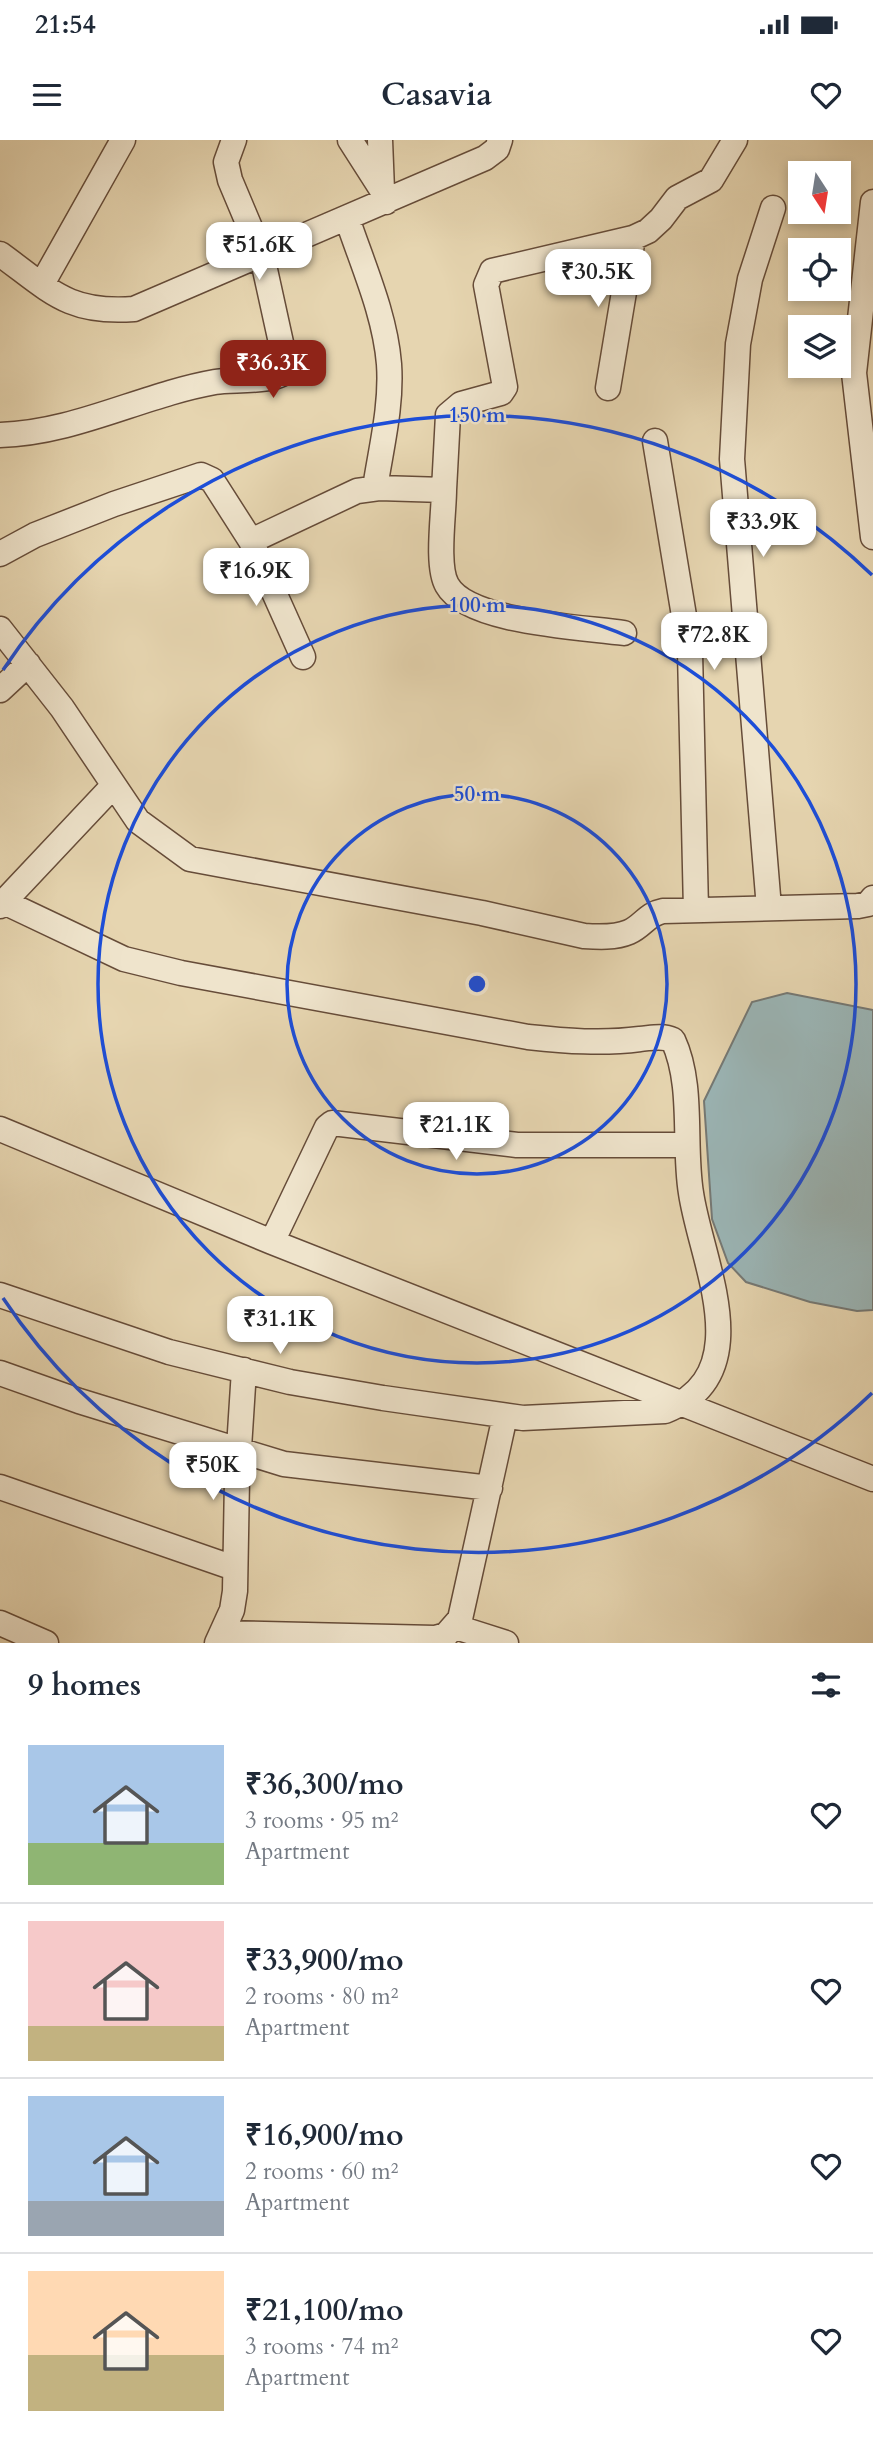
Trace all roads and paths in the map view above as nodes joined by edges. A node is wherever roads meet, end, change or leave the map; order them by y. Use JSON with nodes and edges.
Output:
{"nodes":[{"id":1,"x":123,"y":140,"type":"edge"},
{"id":2,"x":234,"y":140,"type":"edge"},
{"id":3,"x":350,"y":140,"type":"edge"},
{"id":4,"x":380,"y":140,"type":"edge"},
{"id":5,"x":500,"y":140,"type":"edge"},
{"id":6,"x":735,"y":140,"type":"edge"},
{"id":7,"x":384,"y":196,"type":"junction"},
{"id":8,"x":873,"y":202,"type":"edge"},
{"id":9,"x":773,"y":208,"type":"dead end"},
{"id":10,"x":347,"y":218,"type":"junction"},
{"id":11,"x":633,"y":238,"type":"junction"},
{"id":12,"x":0,"y":254,"type":"edge"},
{"id":13,"x":262,"y":256,"type":"junction"},
{"id":14,"x":42,"y":284,"type":"junction"},
{"id":15,"x":608,"y":388,"type":"dead end"},
{"id":16,"x":0,"y":435,"type":"edge"},
{"id":17,"x":655,"y":441,"type":"dead end"},
{"id":18,"x":870,"y":485,"type":"edge"},
{"id":19,"x":375,"y":488,"type":"junction"},
{"id":20,"x":444,"y":489,"type":"junction"},
{"id":21,"x":873,"y":537,"type":"edge"},
{"id":22,"x":251,"y":541,"type":"junction"},
{"id":23,"x":0,"y":554,"type":"edge"},
{"id":24,"x":0,"y":629,"type":"edge"},
{"id":25,"x":624,"y":633,"type":"dead end"},
{"id":26,"x":303,"y":657,"type":"dead end"},
{"id":27,"x":28,"y":664,"type":"junction"},
{"id":28,"x":0,"y":690,"type":"edge"},
{"id":29,"x":113,"y":786,"type":"junction"},
{"id":30,"x":873,"y":898,"type":"edge"},
{"id":31,"x":2,"y":904,"type":"edge"},
{"id":32,"x":769,"y":908,"type":"junction"},
{"id":33,"x":696,"y":910,"type":"junction"},
{"id":34,"x":0,"y":1129,"type":"edge"},
{"id":35,"x":686,"y":1145,"type":"junction"},
{"id":36,"x":272,"y":1241,"type":"junction"},
{"id":37,"x":0,"y":1295,"type":"edge"},
{"id":38,"x":244,"y":1370,"type":"junction"},
{"id":39,"x":0,"y":1373,"type":"edge"},
{"id":40,"x":687,"y":1403,"type":"junction"},
{"id":41,"x":505,"y":1416,"type":"junction"},
{"id":42,"x":238,"y":1452,"type":"junction"},
{"id":43,"x":873,"y":1479,"type":"edge"},
{"id":44,"x":0,"y":1488,"type":"edge"},
{"id":45,"x":489,"y":1488,"type":"junction"},
{"id":46,"x":234,"y":1568,"type":"junction"},
{"id":47,"x":0,"y":1623,"type":"edge"},
{"id":48,"x":456,"y":1627,"type":"junction"},
{"id":49,"x":219,"y":1638,"type":"edge"},
{"id":50,"x":46,"y":1643,"type":"edge"},
{"id":51,"x":506,"y":1643,"type":"edge"}],
"edges":[{"from":1,"to":14,"type":"street"},
{"from":2,"to":13,"type":"street"},
{"from":3,"to":7,"type":"street"},
{"from":4,"to":7,"type":"street"},
{"from":5,"to":7,"type":"street"},
{"from":6,"to":11,"type":"street"},
{"from":7,"to":10,"type":"street"},
{"from":8,"to":18,"type":"street"},
{"from":9,"to":32,"type":"street"},
{"from":10,"to":13,"type":"street"},
{"from":10,"to":19,"type":"street"},
{"from":11,"to":15,"type":"street"},
{"from":11,"to":20,"type":"street"},
{"from":12,"to":14,"type":"street"},
{"from":13,"to":14,"type":"street"},
{"from":13,"to":16,"type":"street"},
{"from":17,"to":33,"type":"street"},
{"from":18,"to":21,"type":"street"},
{"from":19,"to":20,"type":"street"},
{"from":19,"to":22,"type":"street"},
{"from":20,"to":25,"type":"street"},
{"from":22,"to":23,"type":"street"},
{"from":22,"to":26,"type":"street"},
{"from":24,"to":27,"type":"street"},
{"from":27,"to":28,"type":"street"},
{"from":27,"to":29,"type":"street"},
{"from":29,"to":31,"type":"street"},
{"from":29,"to":33,"type":"street"},
{"from":30,"to":32,"type":"street"},
{"from":31,"to":35,"type":"street"},
{"from":32,"to":33,"type":"street"},
{"from":34,"to":36,"type":"street"},
{"from":35,"to":36,"type":"street"},
{"from":35,"to":40,"type":"street"},
{"from":36,"to":40,"type":"street"},
{"from":37,"to":38,"type":"street"},
{"from":38,"to":41,"type":"street"},
{"from":38,"to":42,"type":"street"},
{"from":39,"to":42,"type":"street"},
{"from":40,"to":41,"type":"street"},
{"from":40,"to":43,"type":"street"},
{"from":41,"to":45,"type":"street"},
{"from":42,"to":45,"type":"street"},
{"from":42,"to":46,"type":"street"},
{"from":44,"to":46,"type":"street"},
{"from":45,"to":48,"type":"street"},
{"from":46,"to":49,"type":"street"},
{"from":47,"to":50,"type":"street"},
{"from":48,"to":49,"type":"street"},
{"from":48,"to":51,"type":"street"}]}
